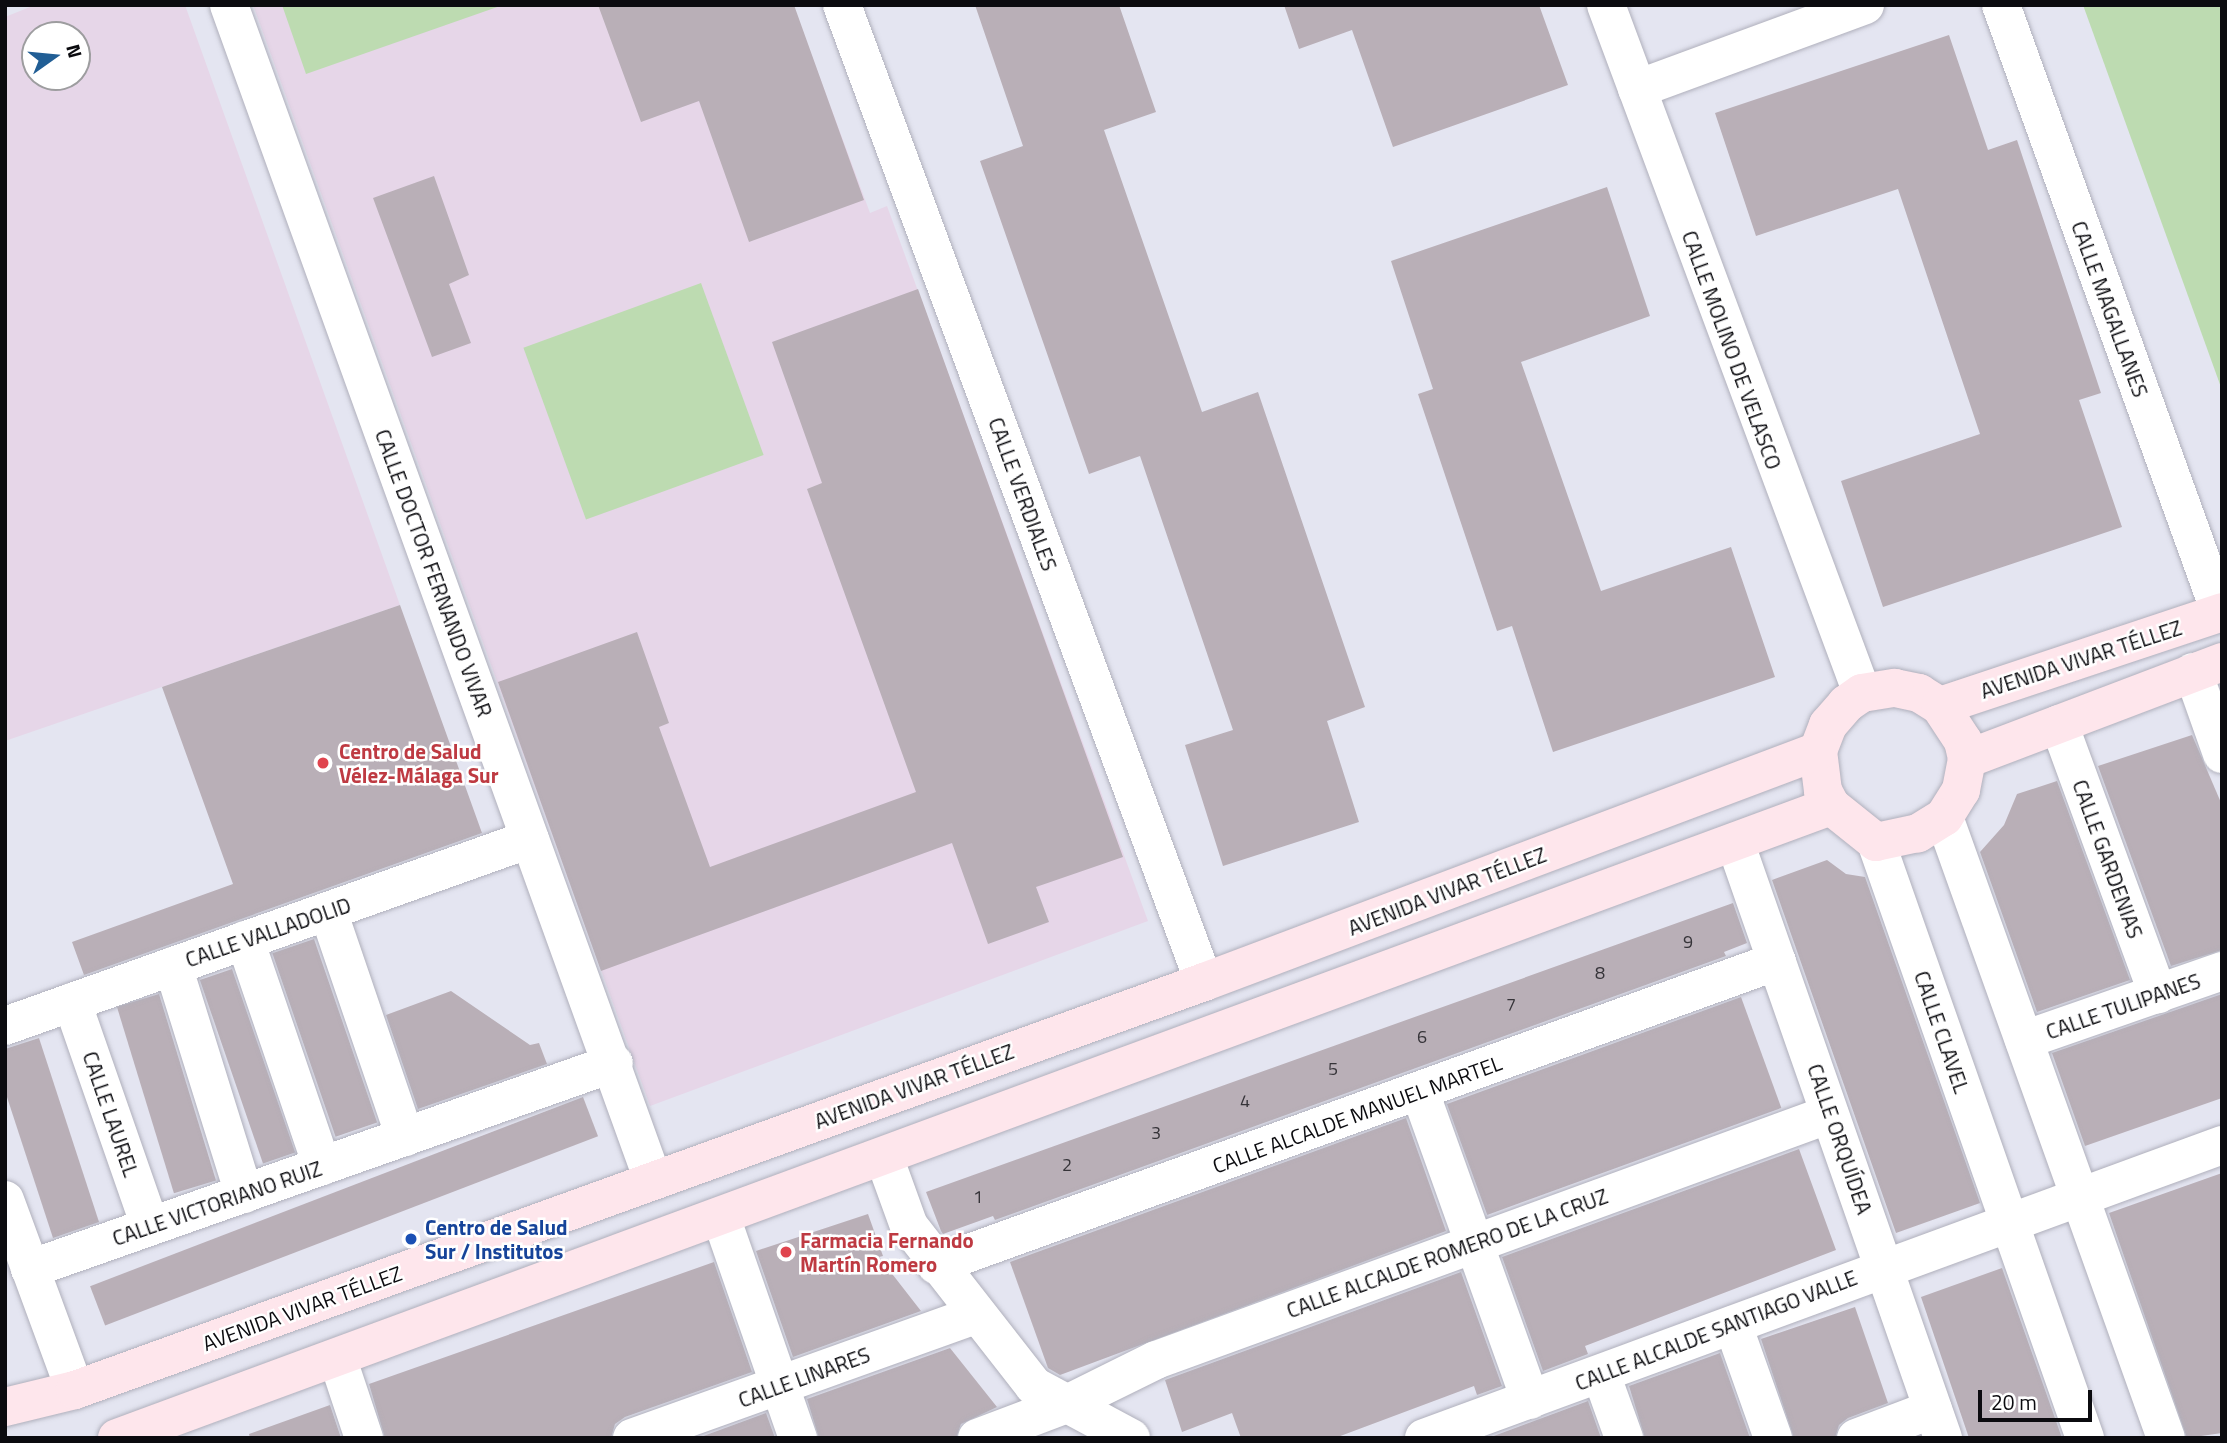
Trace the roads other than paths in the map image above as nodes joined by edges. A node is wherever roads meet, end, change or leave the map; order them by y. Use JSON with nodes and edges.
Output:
{"nodes":[{"id":1,"x":229,"y":5,"type":"edge"},
{"id":2,"x":842,"y":5,"type":"edge"},
{"id":3,"x":1606,"y":5,"type":"edge"},
{"id":4,"x":1865,"y":5,"type":"edge"},
{"id":5,"x":2001,"y":5,"type":"edge"},
{"id":6,"x":1637,"y":89,"type":"junction"},
{"id":7,"x":2221,"y":612,"type":"edge"},
{"id":8,"x":2207,"y":667,"type":"edge"},
{"id":9,"x":1861,"y":693,"type":"junction"},
{"id":10,"x":1940,"y":706,"type":"junction"},
{"id":11,"x":2059,"y":724,"type":"junction"},
{"id":12,"x":1818,"y":751,"type":"junction"},
{"id":13,"x":2222,"y":754,"type":"edge"},
{"id":14,"x":1967,"y":759,"type":"junction"},
{"id":15,"x":1831,"y":806,"type":"junction"},
{"id":16,"x":1944,"y":817,"type":"junction"},
{"id":17,"x":530,"y":839,"type":"junction"},
{"id":18,"x":1735,"y":842,"type":"junction"},
{"id":19,"x":1876,"y":842,"type":"junction"},
{"id":20,"x":328,"y":911,"type":"junction"},
{"id":21,"x":245,"y":940,"type":"junction"},
{"id":22,"x":1777,"y":961,"type":"junction"},
{"id":23,"x":173,"y":966,"type":"junction"},
{"id":24,"x":2222,"y":971,"type":"edge"},
{"id":25,"x":1204,"y":982,"type":"junction"},
{"id":26,"x":2158,"y":994,"type":"junction"},
{"id":27,"x":72,"y":1002,"type":"junction"},
{"id":28,"x":5,"y":1026,"type":"edge"},
{"id":29,"x":2024,"y":1040,"type":"junction"},
{"id":30,"x":614,"y":1063,"type":"junction"},
{"id":31,"x":1420,"y":1092,"type":"junction"},
{"id":32,"x":1830,"y":1114,"type":"junction"},
{"id":33,"x":405,"y":1137,"type":"junction"},
{"id":34,"x":2222,"y":1145,"type":"edge"},
{"id":35,"x":884,"y":1157,"type":"junction"},
{"id":36,"x":322,"y":1166,"type":"junction"},
{"id":37,"x":653,"y":1180,"type":"junction"},
{"id":38,"x":244,"y":1194,"type":"junction"},
{"id":39,"x":2079,"y":1195,"type":"junction"},
{"id":40,"x":5,"y":1200,"type":"edge"},
{"id":41,"x":721,"y":1217,"type":"junction"},
{"id":42,"x":2008,"y":1223,"type":"junction"},
{"id":43,"x":150,"y":1226,"type":"junction"},
{"id":44,"x":1474,"y":1242,"type":"junction"},
{"id":45,"x":936,"y":1265,"type":"junction"},
{"id":46,"x":1885,"y":1267,"type":"junction"},
{"id":47,"x":30,"y":1269,"type":"junction"},
{"id":48,"x":976,"y":1315,"type":"junction"},
{"id":49,"x":1733,"y":1325,"type":"junction"},
{"id":50,"x":338,"y":1360,"type":"junction"},
{"id":51,"x":1601,"y":1374,"type":"junction"},
{"id":52,"x":779,"y":1386,"type":"junction"},
{"id":53,"x":75,"y":1390,"type":"junction"},
{"id":54,"x":1530,"y":1399,"type":"junction"},
{"id":55,"x":1068,"y":1404,"type":"junction"},
{"id":56,"x":5,"y":1407,"type":"edge"},
{"id":57,"x":1938,"y":1424,"type":"edge"},
{"id":58,"x":117,"y":1438,"type":"edge"},
{"id":59,"x":364,"y":1438,"type":"edge"},
{"id":60,"x":632,"y":1438,"type":"edge"},
{"id":61,"x":798,"y":1438,"type":"edge"},
{"id":62,"x":977,"y":1438,"type":"edge"},
{"id":63,"x":1131,"y":1438,"type":"edge"},
{"id":64,"x":1424,"y":1438,"type":"edge"},
{"id":65,"x":1624,"y":1438,"type":"edge"},
{"id":66,"x":1773,"y":1438,"type":"edge"},
{"id":67,"x":1856,"y":1438,"type":"edge"},
{"id":68,"x":2085,"y":1438,"type":"edge"},
{"id":69,"x":2166,"y":1438,"type":"edge"}],
"edges":[{"from":1,"to":17,"type":"street","name":"CALLE DOCTOR FERNANDO VIVAR"},
{"from":2,"to":25,"type":"street","name":"CALLE VERDIALES"},
{"from":3,"to":6,"type":"street","name":"CALLE MOLINO DE VELASCO"},
{"from":4,"to":6,"type":"street"},
{"from":5,"to":7,"type":"street","name":"CALLE MAGALLANES"},
{"from":6,"to":9,"type":"street","name":"CALLE MOLINO DE VELASCO"},
{"from":7,"to":10,"type":"street","name":"AVENIDA VIVAR TÉLLEZ"},
{"from":8,"to":11,"type":"street"},
{"from":8,"to":13,"type":"street"},
{"from":9,"to":10,"type":"street"},
{"from":9,"to":12,"type":"street"},
{"from":10,"to":14,"type":"street"},
{"from":11,"to":14,"type":"street"},
{"from":11,"to":26,"type":"street","name":"CALLE GARDENIAS"},
{"from":12,"to":15,"type":"street"},
{"from":12,"to":25,"type":"street","name":"AVENIDA VIVAR TÉLLEZ"},
{"from":14,"to":16,"type":"street"},
{"from":15,"to":18,"type":"street"},
{"from":15,"to":19,"type":"street"},
{"from":16,"to":19,"type":"street"},
{"from":16,"to":29,"type":"street"},
{"from":17,"to":20,"type":"street","name":"CALLE VALLADOLID"},
{"from":17,"to":30,"type":"street","name":"CALLE DOCTOR FERNANDO VIVAR"},
{"from":18,"to":22,"type":"street","name":"CALLE ORQUÍDEA"},
{"from":18,"to":35,"type":"street"},
{"from":19,"to":42,"type":"street","name":"CALLE CLAVEL"},
{"from":20,"to":21,"type":"street","name":"CALLE VALLADOLID"},
{"from":20,"to":33,"type":"street"},
{"from":21,"to":23,"type":"street","name":"CALLE VALLADOLID"},
{"from":21,"to":36,"type":"street"},
{"from":22,"to":31,"type":"street","name":"CALLE ALCALDE MANUEL MARTEL"},
{"from":22,"to":32,"type":"street","name":"CALLE ORQUÍDEA"},
{"from":23,"to":27,"type":"street","name":"CALLE VALLADOLID"},
{"from":23,"to":38,"type":"street"},
{"from":24,"to":26,"type":"street","name":"CALLE TULIPANES"},
{"from":25,"to":37,"type":"street","name":"AVENIDA VIVAR TÉLLEZ"},
{"from":26,"to":29,"type":"street","name":"CALLE TULIPANES"},
{"from":27,"to":28,"type":"street","name":"CALLE VALLADOLID"},
{"from":27,"to":43,"type":"street","name":"CALLE LAUREL"},
{"from":29,"to":39,"type":"street"},
{"from":30,"to":33,"type":"street","name":"CALLE VICTORIANO RUIZ"},
{"from":30,"to":37,"type":"street","name":"CALLE DOCTOR FERNANDO VIVAR"},
{"from":31,"to":44,"type":"street"},
{"from":31,"to":45,"type":"street","name":"CALLE ALCALDE MANUEL MARTEL"},
{"from":32,"to":44,"type":"street","name":"CALLE ALCALDE ROMERO DE LA CRUZ"},
{"from":32,"to":46,"type":"street","name":"CALLE ORQUÍDEA"},
{"from":33,"to":36,"type":"street","name":"CALLE VICTORIANO RUIZ"},
{"from":34,"to":39,"type":"street"},
{"from":35,"to":41,"type":"street"},
{"from":35,"to":45,"type":"street"},
{"from":36,"to":38,"type":"street","name":"CALLE VICTORIANO RUIZ"},
{"from":37,"to":53,"type":"street","name":"AVENIDA VIVAR TÉLLEZ"},
{"from":38,"to":43,"type":"street","name":"CALLE VICTORIANO RUIZ"},
{"from":39,"to":42,"type":"street"},
{"from":39,"to":69,"type":"street"},
{"from":40,"to":47,"type":"street"},
{"from":41,"to":50,"type":"street"},
{"from":41,"to":52,"type":"street"},
{"from":42,"to":46,"type":"street","name":"CALLE ALCALDE SANTIAGO VALLE"},
{"from":42,"to":68,"type":"street","name":"CALLE CLAVEL"},
{"from":43,"to":47,"type":"street","name":"CALLE VICTORIANO RUIZ"},
{"from":44,"to":54,"type":"street"},
{"from":44,"to":55,"type":"street","name":"CALLE ALCALDE ROMERO DE LA CRUZ"},
{"from":45,"to":48,"type":"street"},
{"from":46,"to":49,"type":"street","name":"CALLE ALCALDE SANTIAGO VALLE"},
{"from":46,"to":57,"type":"street","name":"CALLE ORQUÍDEA"},
{"from":47,"to":53,"type":"street"},
{"from":48,"to":52,"type":"street","name":"CALLE LINARES"},
{"from":48,"to":55,"type":"street"},
{"from":49,"to":51,"type":"street","name":"CALLE ALCALDE SANTIAGO VALLE"},
{"from":49,"to":66,"type":"street"},
{"from":50,"to":58,"type":"street"},
{"from":50,"to":59,"type":"street"},
{"from":51,"to":54,"type":"street","name":"CALLE ALCALDE SANTIAGO VALLE"},
{"from":51,"to":65,"type":"street"},
{"from":52,"to":60,"type":"street","name":"CALLE LINARES"},
{"from":52,"to":61,"type":"street"},
{"from":53,"to":56,"type":"street","name":"AVENIDA VIVAR TÉLLEZ"},
{"from":54,"to":64,"type":"street","name":"CALLE ALCALDE SANTIAGO VALLE"},
{"from":55,"to":62,"type":"street","name":"CALLE ALCALDE ROMERO DE LA CRUZ"},
{"from":55,"to":63,"type":"street"},
{"from":57,"to":67,"type":"street"}]}
